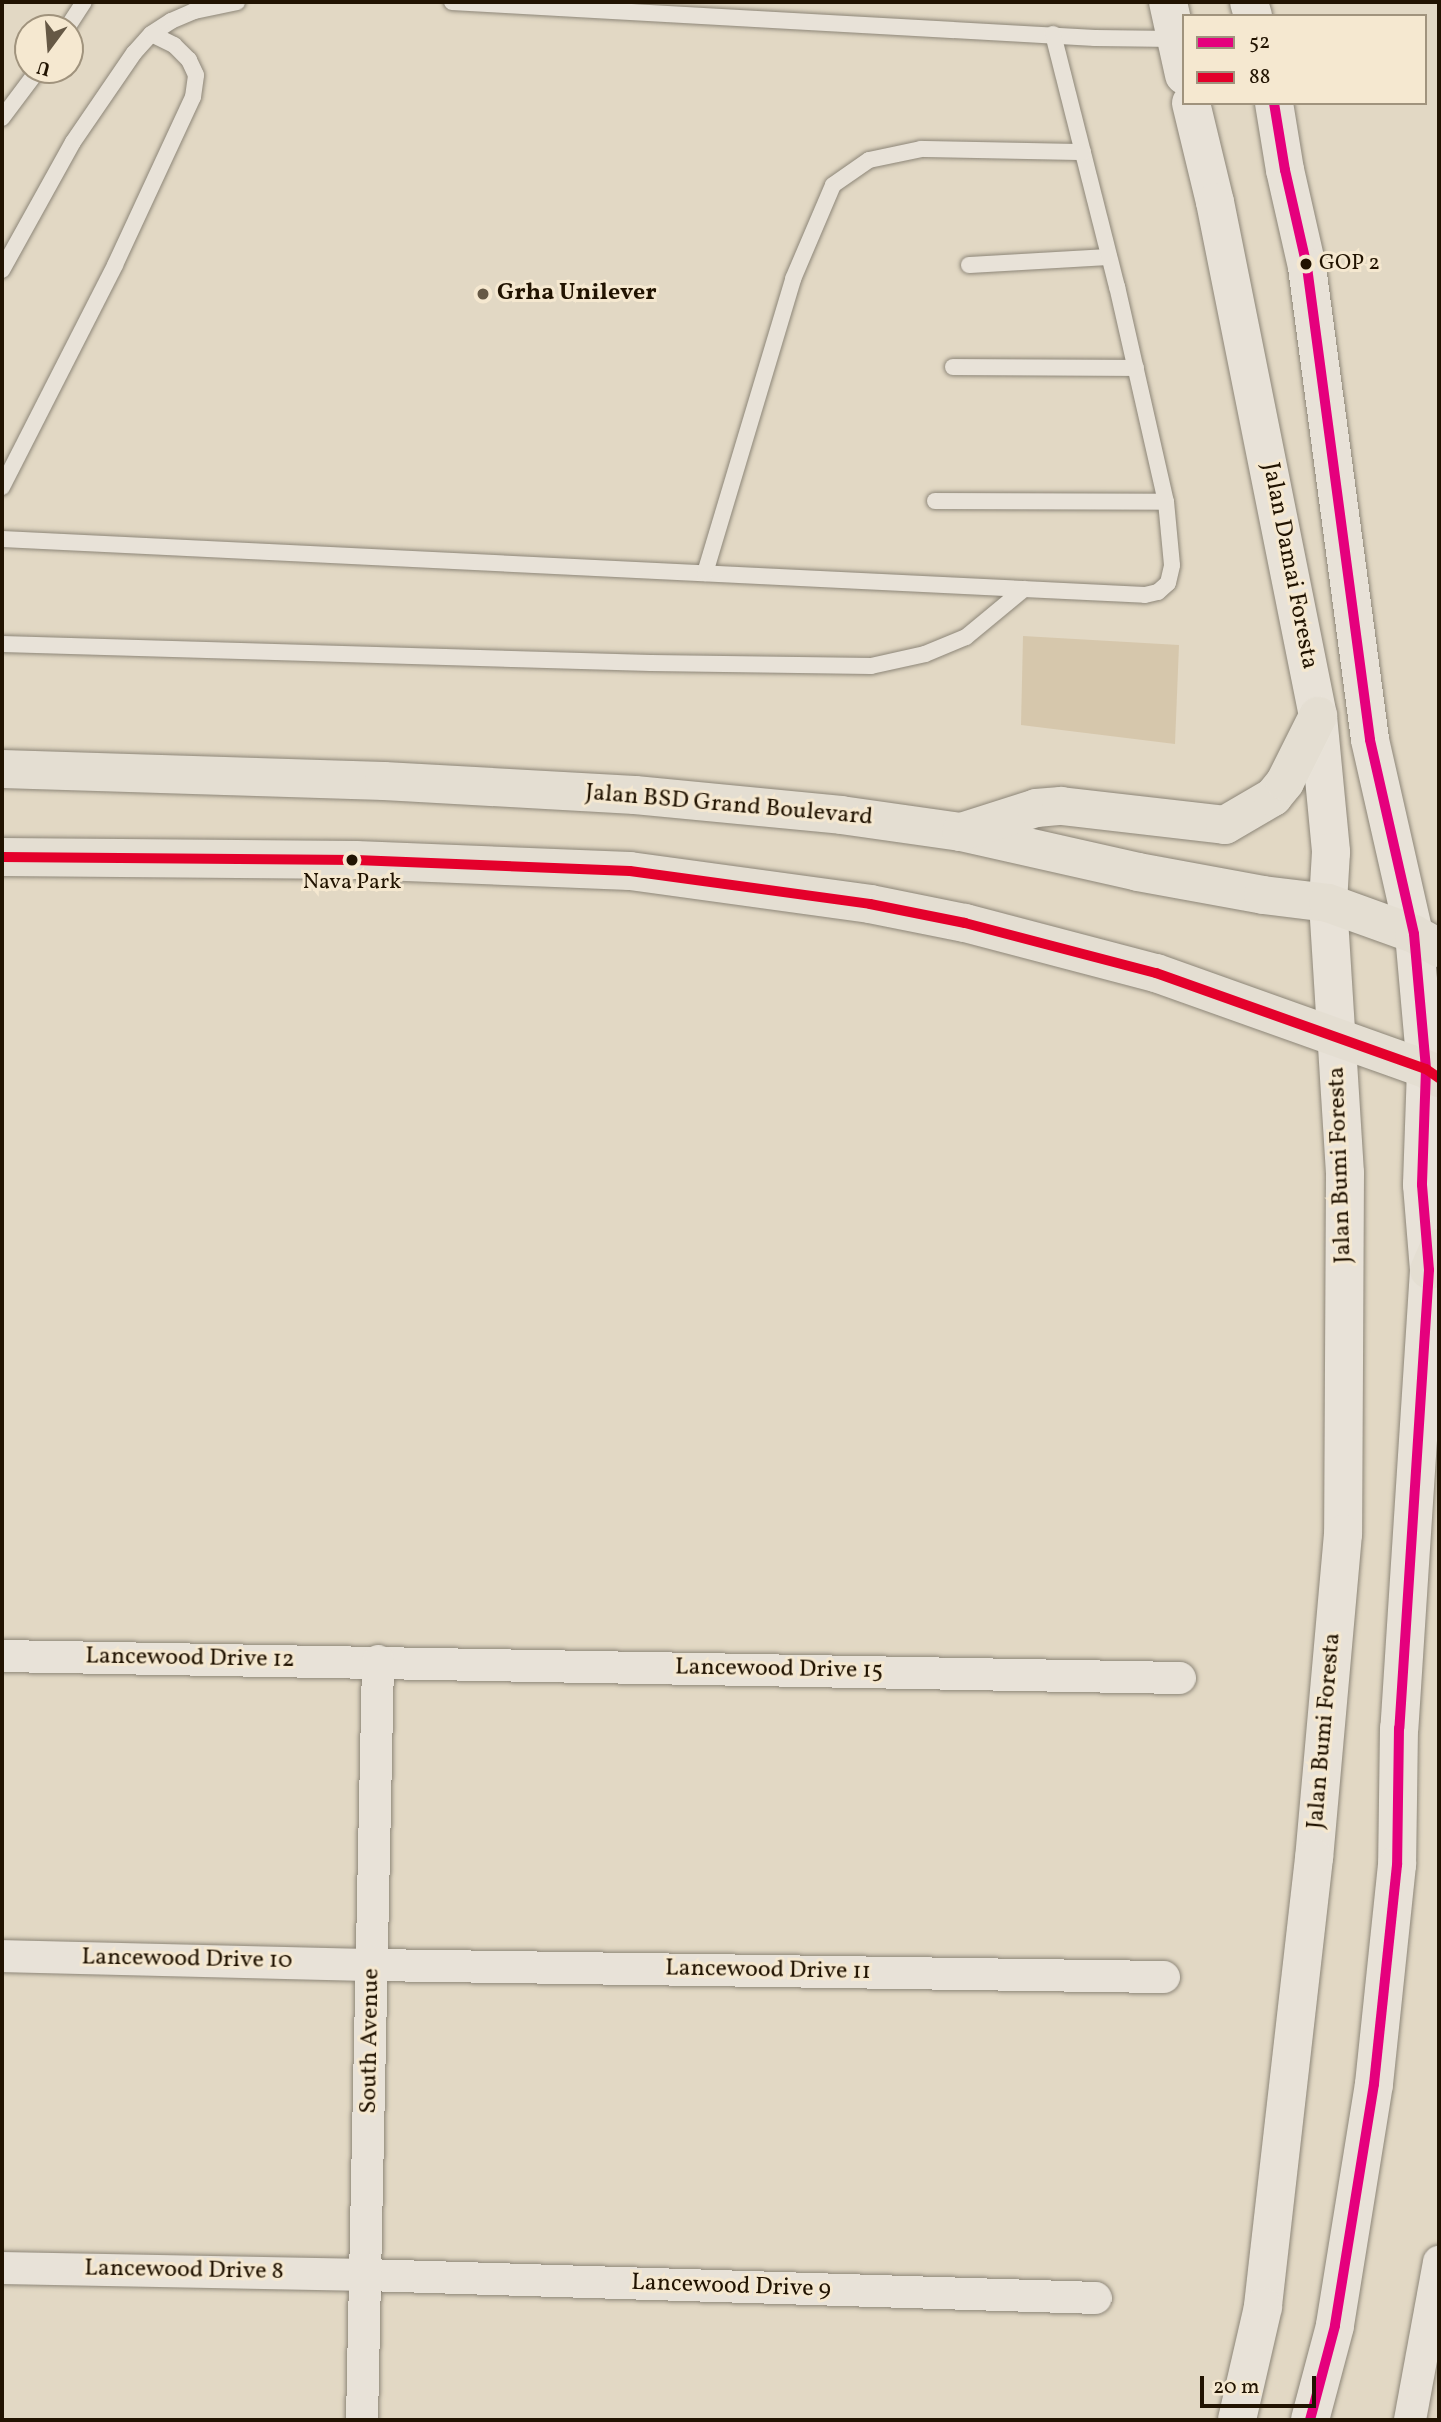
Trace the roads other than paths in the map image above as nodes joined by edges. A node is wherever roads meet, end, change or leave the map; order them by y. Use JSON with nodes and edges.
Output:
{"nodes":[{"id":1,"x":237,"y":2,"type":"edge"},
{"id":2,"x":452,"y":2,"type":"edge"},
{"id":3,"x":1168,"y":2,"type":"edge"},
{"id":4,"x":151,"y":34,"type":"junction"},
{"id":5,"x":1053,"y":34,"type":"junction"},
{"id":6,"x":1179,"y":57,"type":"edge"},
{"id":7,"x":28,"y":84,"type":"edge"},
{"id":8,"x":1191,"y":105,"type":"edge"},
{"id":9,"x":1274,"y":105,"type":"edge"},
{"id":10,"x":2,"y":118,"type":"edge"},
{"id":11,"x":1083,"y":152,"type":"junction"},
{"id":12,"x":1109,"y":257,"type":"junction"},
{"id":13,"x":969,"y":265,"type":"dead end"},
{"id":14,"x":2,"y":270,"type":"edge"},
{"id":15,"x":953,"y":367,"type":"dead end"},
{"id":16,"x":1136,"y":368,"type":"junction"},
{"id":17,"x":2,"y":487,"type":"edge"},
{"id":18,"x":935,"y":500,"type":"dead end"},
{"id":19,"x":1166,"y":502,"type":"junction"},
{"id":20,"x":2,"y":539,"type":"edge"},
{"id":21,"x":705,"y":573,"type":"junction"},
{"id":22,"x":1024,"y":589,"type":"junction"},
{"id":23,"x":2,"y":644,"type":"edge"},
{"id":24,"x":1318,"y":716,"type":"junction"},
{"id":25,"x":2,"y":769,"type":"edge"},
{"id":26,"x":961,"y":832,"type":"junction"},
{"id":27,"x":2,"y":856,"type":"edge"},
{"id":28,"x":1328,"y":903,"type":"junction"},
{"id":29,"x":1427,"y":941,"type":"edge"},
{"id":30,"x":1335,"y":1036,"type":"junction"},
{"id":31,"x":1433,"y":1073,"type":"edge"},
{"id":32,"x":1434,"y":1259,"type":"edge"},
{"id":33,"x":2,"y":1656,"type":"edge"},
{"id":34,"x":378,"y":1661,"type":"junction"},
{"id":35,"x":1180,"y":1678,"type":"dead end"},
{"id":36,"x":2,"y":1956,"type":"edge"},
{"id":37,"x":372,"y":1965,"type":"junction"},
{"id":38,"x":1164,"y":1976,"type":"dead end"},
{"id":39,"x":1439,"y":2262,"type":"edge"},
{"id":40,"x":2,"y":2268,"type":"edge"},
{"id":41,"x":366,"y":2275,"type":"junction"},
{"id":42,"x":1096,"y":2298,"type":"dead end"},
{"id":43,"x":1419,"y":2417,"type":"edge"},
{"id":44,"x":362,"y":2420,"type":"edge"},
{"id":45,"x":1237,"y":2420,"type":"edge"},
{"id":46,"x":1310,"y":2420,"type":"edge"}],
"edges":[{"from":1,"to":4,"type":"lane"},
{"from":2,"to":5,"type":"lane"},
{"from":3,"to":6,"type":"main road"},
{"from":4,"to":14,"type":"lane"},
{"from":4,"to":17,"type":"lane"},
{"from":5,"to":6,"type":"lane"},
{"from":5,"to":11,"type":"lane"},
{"from":7,"to":10,"type":"lane"},
{"from":8,"to":24,"type":"main road","name":"Jalan Damai Foresta"},
{"from":9,"to":29,"type":"main road"},
{"from":11,"to":12,"type":"lane"},
{"from":11,"to":21,"type":"lane"},
{"from":12,"to":13,"type":"lane"},
{"from":12,"to":16,"type":"lane"},
{"from":15,"to":16,"type":"lane"},
{"from":16,"to":19,"type":"lane"},
{"from":18,"to":19,"type":"lane"},
{"from":19,"to":22,"type":"lane"},
{"from":20,"to":21,"type":"lane"},
{"from":21,"to":22,"type":"lane"},
{"from":22,"to":23,"type":"lane"},
{"from":24,"to":26,"type":"main road"},
{"from":24,"to":28,"type":"main road","name":"Jalan Damai Foresta"},
{"from":25,"to":26,"type":"main road","name":"Jalan BSD Grand Boulevard"},
{"from":26,"to":28,"type":"main road","name":"Jalan BSD Grand Boulevard"},
{"from":27,"to":30,"type":"main road"},
{"from":28,"to":29,"type":"main road","name":"Jalan BSD Grand Boulevard"},
{"from":28,"to":30,"type":"main road","name":"Jalan Damai Foresta"},
{"from":29,"to":31,"type":"main road"},
{"from":30,"to":31,"type":"main road"},
{"from":30,"to":45,"type":"main road","name":"Jalan Bumi Foresta"},
{"from":31,"to":32,"type":"main road"},
{"from":32,"to":46,"type":"main road"},
{"from":33,"to":34,"type":"street","name":"Lancewood Drive 12"},
{"from":34,"to":35,"type":"street","name":"Lancewood Drive 15"},
{"from":34,"to":37,"type":"street","name":"South Avenue"},
{"from":36,"to":37,"type":"street","name":"Lancewood Drive 10"},
{"from":37,"to":38,"type":"street","name":"Lancewood Drive 11"},
{"from":37,"to":41,"type":"street","name":"South Avenue"},
{"from":39,"to":43,"type":"street"},
{"from":40,"to":41,"type":"street","name":"Lancewood Drive 8"},
{"from":41,"to":42,"type":"street","name":"Lancewood Drive 9"},
{"from":41,"to":44,"type":"street","name":"South Avenue"}]}
